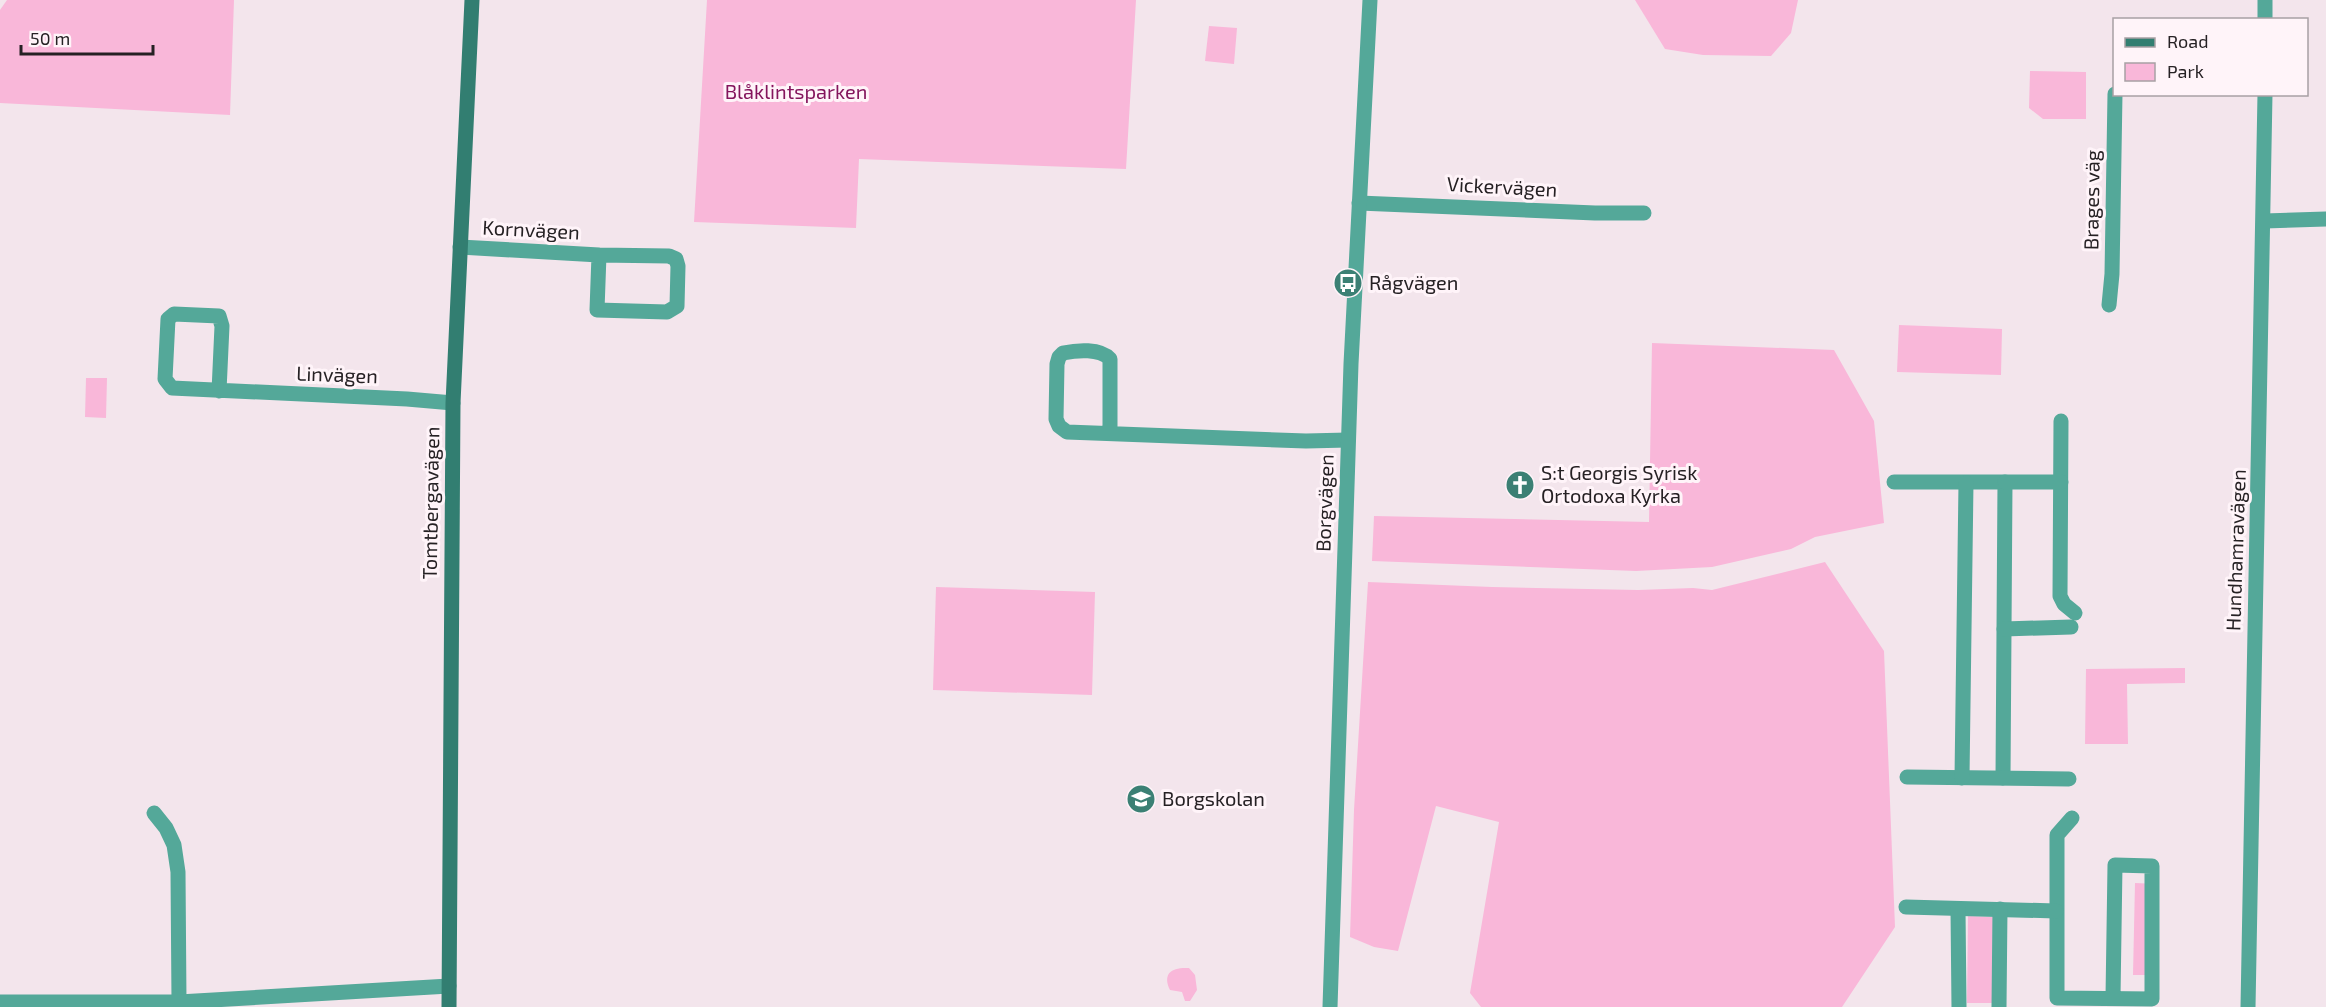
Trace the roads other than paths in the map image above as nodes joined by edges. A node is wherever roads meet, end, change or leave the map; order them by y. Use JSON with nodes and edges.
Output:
{"nodes":[{"id":1,"x":472,"y":0,"type":"edge"},
{"id":2,"x":1370,"y":0,"type":"edge"},
{"id":3,"x":2265,"y":0,"type":"edge"},
{"id":4,"x":2265,"y":18,"type":"edge"},
{"id":5,"x":2115,"y":96,"type":"edge"},
{"id":6,"x":2265,"y":96,"type":"edge"},
{"id":7,"x":1359,"y":202,"type":"junction"},
{"id":8,"x":1644,"y":213,"type":"dead end"},
{"id":9,"x":2326,"y":219,"type":"edge"},
{"id":10,"x":2264,"y":221,"type":"junction"},
{"id":11,"x":460,"y":247,"type":"junction"},
{"id":12,"x":598,"y":255,"type":"junction"},
{"id":13,"x":2109,"y":305,"type":"dead end"},
{"id":14,"x":219,"y":390,"type":"junction"},
{"id":15,"x":453,"y":404,"type":"junction"},
{"id":16,"x":2061,"y":421,"type":"dead end"},
{"id":17,"x":1110,"y":432,"type":"junction"},
{"id":18,"x":1348,"y":440,"type":"junction"},
{"id":19,"x":1894,"y":482,"type":"dead end"},
{"id":20,"x":2061,"y":482,"type":"junction"},
{"id":21,"x":1966,"y":483,"type":"junction"},
{"id":22,"x":2005,"y":483,"type":"junction"},
{"id":23,"x":2004,"y":629,"type":"junction"},
{"id":24,"x":1907,"y":777,"type":"dead end"},
{"id":25,"x":1962,"y":778,"type":"junction"},
{"id":26,"x":2003,"y":778,"type":"junction"},
{"id":27,"x":2069,"y":779,"type":"dead end"},
{"id":28,"x":154,"y":813,"type":"dead end"},
{"id":29,"x":2072,"y":818,"type":"dead end"},
{"id":30,"x":1906,"y":907,"type":"dead end"},
{"id":31,"x":1958,"y":909,"type":"junction"},
{"id":32,"x":2000,"y":909,"type":"junction"},
{"id":33,"x":2056,"y":912,"type":"junction"},
{"id":34,"x":449,"y":986,"type":"junction"},
{"id":35,"x":2113,"y":997,"type":"junction"},
{"id":36,"x":0,"y":1002,"type":"edge"},
{"id":37,"x":179,"y":1002,"type":"junction"},
{"id":38,"x":448,"y":1007,"type":"edge"},
{"id":39,"x":1330,"y":1007,"type":"edge"},
{"id":40,"x":1959,"y":1007,"type":"edge"},
{"id":41,"x":1999,"y":1007,"type":"edge"},
{"id":42,"x":2248,"y":1007,"type":"edge"}],
"edges":[{"from":1,"to":11,"type":"street","name":"Tomtbergavägen"},
{"from":2,"to":7,"type":"street","name":"Borgvägen"},
{"from":3,"to":4,"type":"street"},
{"from":5,"to":13,"type":"street","name":"Brages väg"},
{"from":6,"to":10,"type":"street","name":"Hundhamravägen"},
{"from":7,"to":8,"type":"street","name":"Vickervägen"},
{"from":7,"to":18,"type":"street","name":"Borgvägen"},
{"from":9,"to":10,"type":"street"},
{"from":10,"to":42,"type":"street","name":"Hundhamravägen"},
{"from":11,"to":12,"type":"street","name":"Kornvägen"},
{"from":11,"to":15,"type":"street","name":"Tomtbergavägen"},
{"from":12,"to":12,"type":"street","name":"Kornvägen"},
{"from":14,"to":14,"type":"street","name":"Linvägen"},
{"from":14,"to":15,"type":"street","name":"Linvägen"},
{"from":15,"to":34,"type":"street","name":"Tomtbergavägen"},
{"from":16,"to":20,"type":"street"},
{"from":17,"to":17,"type":"street"},
{"from":17,"to":18,"type":"street"},
{"from":18,"to":39,"type":"street","name":"Borgvägen"},
{"from":19,"to":21,"type":"street"},
{"from":20,"to":22,"type":"street"},
{"from":20,"to":23,"type":"street"},
{"from":21,"to":22,"type":"street"},
{"from":21,"to":25,"type":"street"},
{"from":22,"to":23,"type":"street"},
{"from":23,"to":26,"type":"street"},
{"from":24,"to":25,"type":"street"},
{"from":25,"to":26,"type":"street"},
{"from":26,"to":27,"type":"street"},
{"from":28,"to":37,"type":"street"},
{"from":29,"to":33,"type":"street"},
{"from":30,"to":31,"type":"street"},
{"from":31,"to":32,"type":"street"},
{"from":31,"to":40,"type":"street"},
{"from":32,"to":33,"type":"street"},
{"from":32,"to":41,"type":"street"},
{"from":33,"to":35,"type":"street"},
{"from":34,"to":37,"type":"street"},
{"from":34,"to":38,"type":"street","name":"Tomtbergavägen"},
{"from":35,"to":35,"type":"street"},
{"from":36,"to":37,"type":"street"}]}
